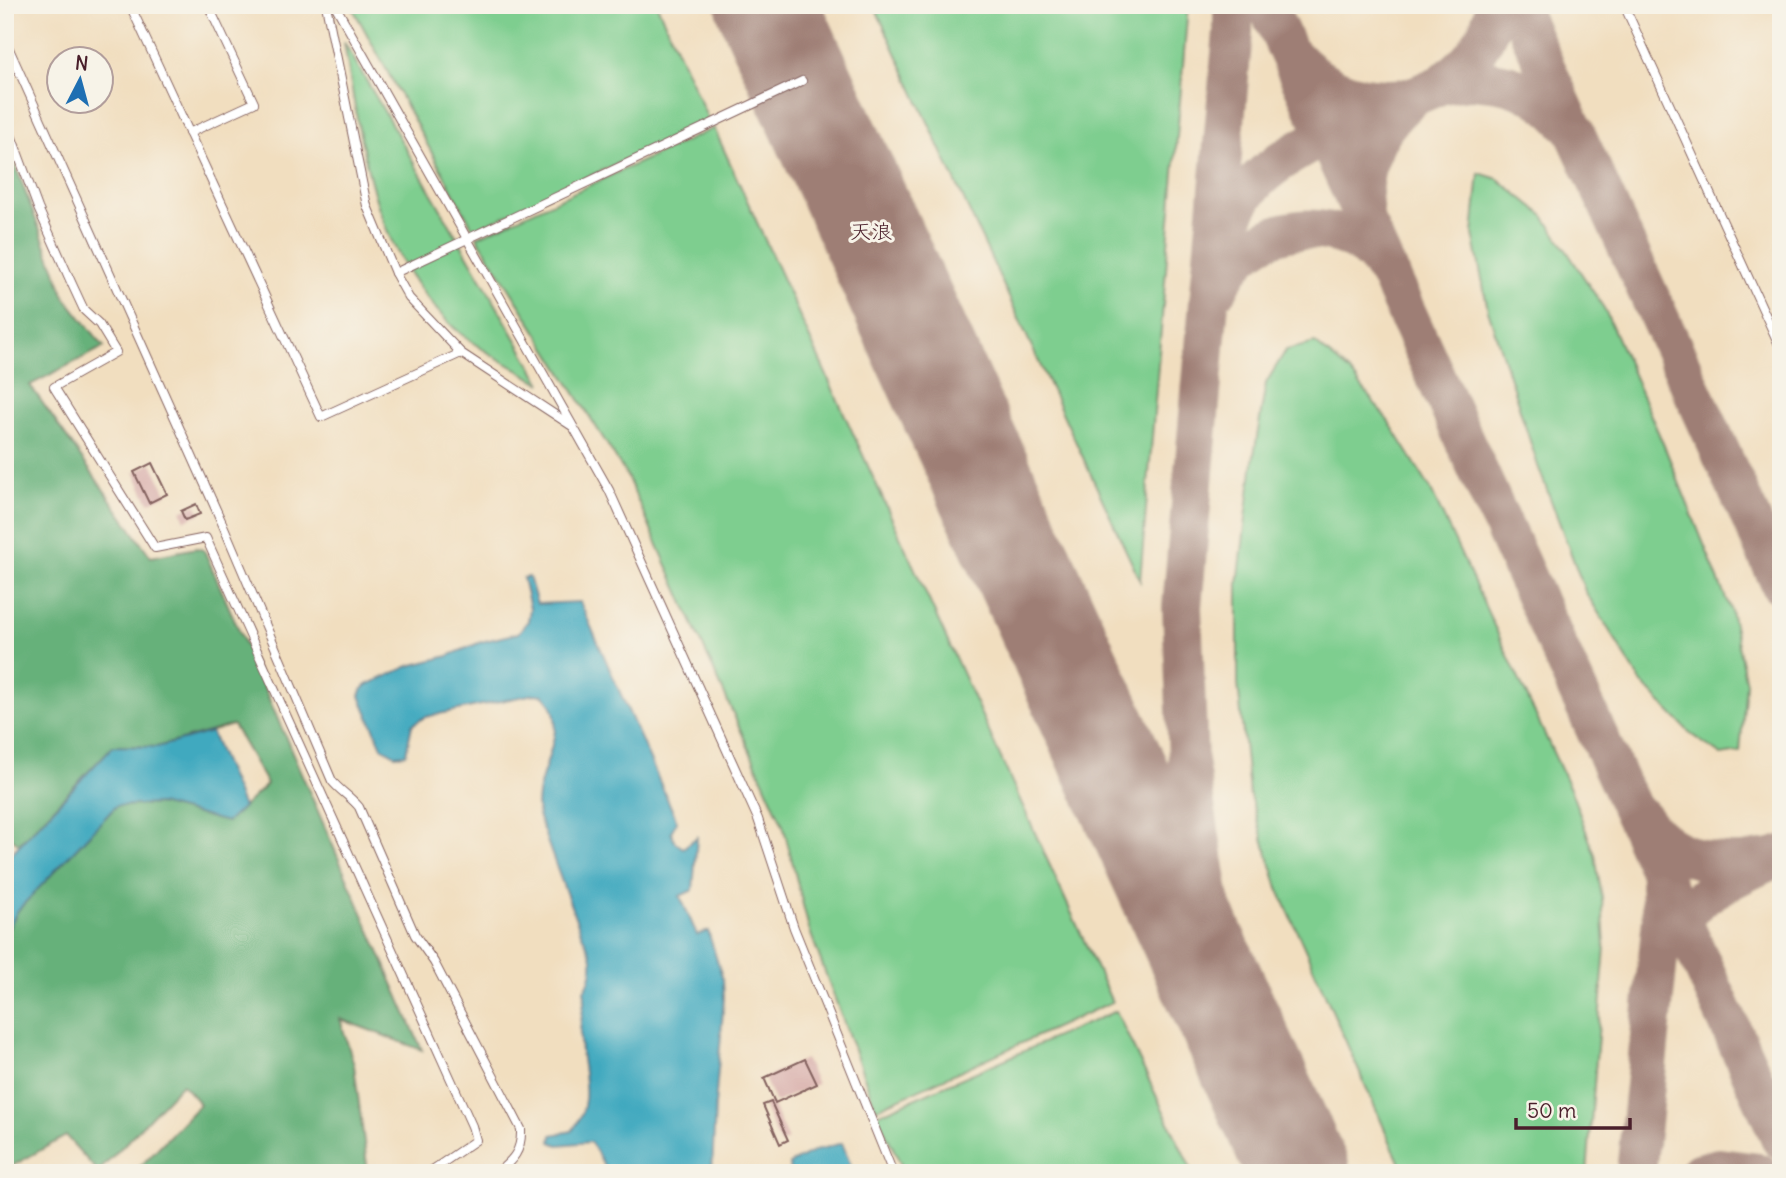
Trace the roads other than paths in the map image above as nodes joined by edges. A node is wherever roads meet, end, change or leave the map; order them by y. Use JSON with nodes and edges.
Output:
{"nodes":[{"id":1,"x":130,"y":5,"type":"edge"},
{"id":2,"x":208,"y":5,"type":"edge"},
{"id":3,"x":326,"y":5,"type":"edge"},
{"id":4,"x":335,"y":5,"type":"edge"},
{"id":5,"x":1624,"y":5,"type":"edge"},
{"id":6,"x":5,"y":40,"type":"edge"},
{"id":7,"x":802,"y":80,"type":"dead end"},
{"id":8,"x":5,"y":119,"type":"edge"},
{"id":9,"x":189,"y":133,"type":"junction"},
{"id":10,"x":467,"y":239,"type":"junction"},
{"id":11,"x":394,"y":273,"type":"junction"},
{"id":12,"x":1781,"y":349,"type":"edge"},
{"id":13,"x":461,"y":353,"type":"junction"},
{"id":14,"x":575,"y":428,"type":"junction"},
{"id":15,"x":428,"y":1173,"type":"edge"},
{"id":16,"x":497,"y":1173,"type":"edge"},
{"id":17,"x":893,"y":1173,"type":"edge"}],
"edges":[{"from":1,"to":9,"type":"lane"},
{"from":2,"to":9,"type":"lane"},
{"from":3,"to":11,"type":"lane"},
{"from":4,"to":10,"type":"lane"},
{"from":5,"to":12,"type":"lane"},
{"from":6,"to":16,"type":"lane"},
{"from":7,"to":10,"type":"lane"},
{"from":8,"to":15,"type":"lane"},
{"from":9,"to":13,"type":"lane"},
{"from":10,"to":11,"type":"lane"},
{"from":10,"to":14,"type":"lane"},
{"from":11,"to":13,"type":"lane"},
{"from":13,"to":14,"type":"lane"},
{"from":14,"to":17,"type":"lane"}]}
